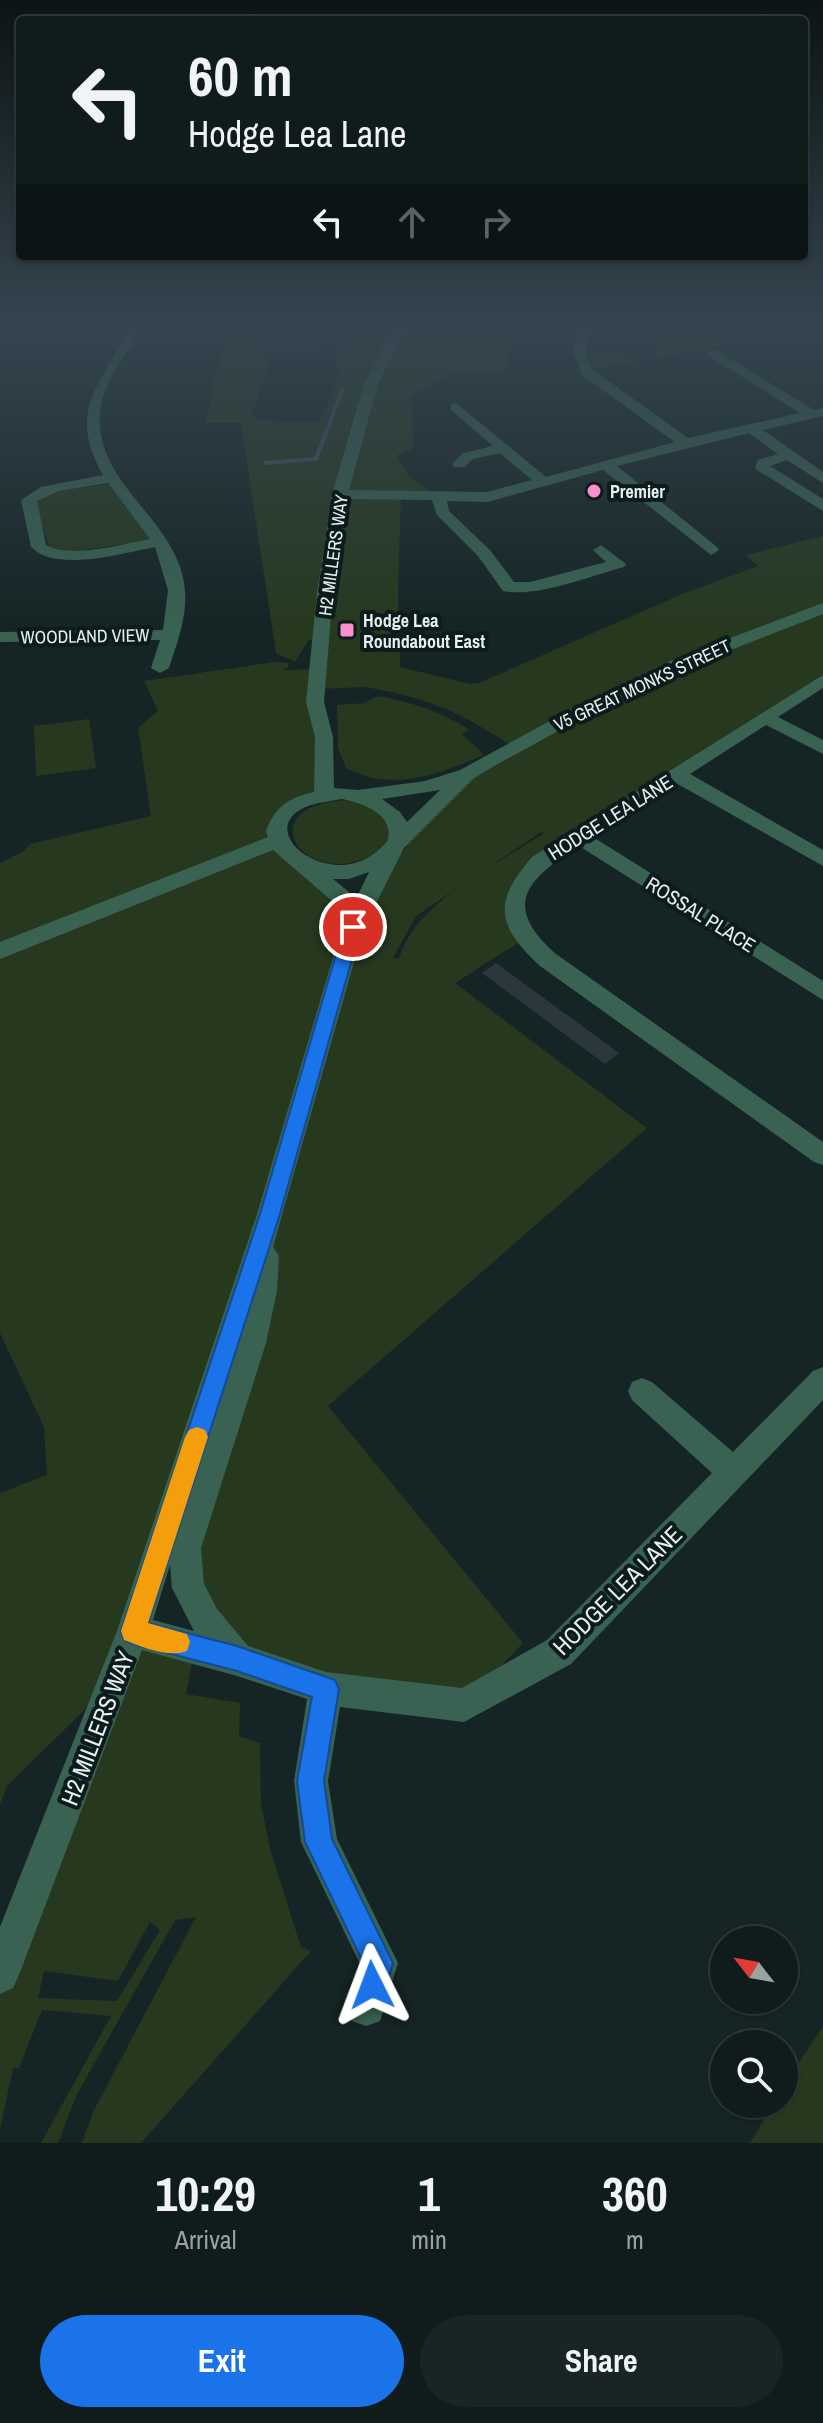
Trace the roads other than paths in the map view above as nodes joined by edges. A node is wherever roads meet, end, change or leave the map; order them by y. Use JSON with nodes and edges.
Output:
{"nodes":[{"id":1,"x":94,"y":426,"type":"edge"},
{"id":2,"x":359,"y":426,"type":"edge"},
{"id":3,"x":477,"y":426,"type":"edge"},
{"id":4,"x":662,"y":426,"type":"edge"},
{"id":5,"x":761,"y":426,"type":"edge"},
{"id":6,"x":751,"y":428,"type":"junction"},
{"id":7,"x":686,"y":443,"type":"junction"},
{"id":8,"x":502,"y":448,"type":"junction"},
{"id":9,"x":789,"y":455,"type":"junction"},
{"id":10,"x":349,"y":458,"type":"junction"},
{"id":11,"x":459,"y":464,"type":"dead end"},
{"id":12,"x":606,"y":465,"type":"junction"},
{"id":13,"x":112,"y":478,"type":"junction"},
{"id":14,"x":823,"y":479,"type":"edge"},
{"id":15,"x":543,"y":482,"type":"junction"},
{"id":16,"x":340,"y":494,"type":"junction"},
{"id":17,"x":392,"y":497,"type":"junction"},
{"id":18,"x":439,"y":498,"type":"junction"},
{"id":19,"x":823,"y":506,"type":"edge"},
{"id":20,"x":159,"y":542,"type":"junction"},
{"id":21,"x":601,"y":550,"type":"dead end"},
{"id":22,"x":711,"y":550,"type":"dead end"},
{"id":23,"x":823,"y":608,"type":"edge"},
{"id":24,"x":171,"y":635,"type":"junction"},
{"id":25,"x":0,"y":637,"type":"edge"},
{"id":26,"x":160,"y":668,"type":"dead end"},
{"id":27,"x":823,"y":680,"type":"edge"},
{"id":28,"x":765,"y":717,"type":"junction"},
{"id":29,"x":823,"y":748,"type":"edge"},
{"id":30,"x":467,"y":774,"type":"junction"},
{"id":31,"x":677,"y":775,"type":"junction"},
{"id":32,"x":324,"y":794,"type":"junction"},
{"id":33,"x":359,"y":795,"type":"junction"},
{"id":34,"x":579,"y":837,"type":"junction"},
{"id":35,"x":276,"y":841,"type":"junction"},
{"id":36,"x":392,"y":849,"type":"junction"},
{"id":37,"x":823,"y":859,"type":"edge"},
{"id":38,"x":307,"y":868,"type":"junction"},
{"id":39,"x":353,"y":927,"type":"junction"},
{"id":40,"x":0,"y":951,"type":"edge"},
{"id":41,"x":823,"y":992,"type":"edge"},
{"id":42,"x":823,"y":1155,"type":"edge"},
{"id":43,"x":270,"y":1214,"type":"junction"},
{"id":44,"x":820,"y":1389,"type":"edge"},
{"id":45,"x":642,"y":1391,"type":"dead end"},
{"id":46,"x":734,"y":1473,"type":"junction"},
{"id":47,"x":133,"y":1631,"type":"junction"},
{"id":48,"x":237,"y":1659,"type":"junction"},
{"id":49,"x":326,"y":1689,"type":"junction"},
{"id":50,"x":0,"y":1975,"type":"edge"},
{"id":51,"x":366,"y":2007,"type":"dead end"}],
"edges":[{"from":1,"to":13,"type":"street"},
{"from":2,"to":10,"type":"street","name":"H2 MILLERS WAY"},
{"from":3,"to":8,"type":"street"},
{"from":4,"to":7,"type":"street"},
{"from":5,"to":6,"type":"street"},
{"from":6,"to":7,"type":"street"},
{"from":6,"to":9,"type":"street"},
{"from":7,"to":12,"type":"street"},
{"from":8,"to":11,"type":"street"},
{"from":8,"to":15,"type":"street"},
{"from":9,"to":14,"type":"street"},
{"from":9,"to":19,"type":"street"},
{"from":10,"to":16,"type":"street","name":"H2 MILLERS WAY"},
{"from":10,"to":17,"type":"street"},
{"from":12,"to":15,"type":"street"},
{"from":12,"to":22,"type":"street"},
{"from":13,"to":20,"type":"street"},
{"from":13,"to":20,"type":"street"},
{"from":15,"to":18,"type":"street"},
{"from":16,"to":17,"type":"street"},
{"from":16,"to":32,"type":"street","name":"H2 MILLERS WAY"},
{"from":17,"to":18,"type":"street"},
{"from":18,"to":21,"type":"street"},
{"from":20,"to":24,"type":"street"},
{"from":23,"to":30,"type":"street","name":"V5 GREAT MONKS STREET"},
{"from":24,"to":25,"type":"street","name":"WOODLAND VIEW"},
{"from":24,"to":26,"type":"street"},
{"from":27,"to":28,"type":"street","name":"HODGE LEA LANE"},
{"from":28,"to":29,"type":"street"},
{"from":28,"to":31,"type":"street","name":"HODGE LEA LANE"},
{"from":30,"to":33,"type":"street","name":"V5 GREAT MONKS STREET"},
{"from":30,"to":36,"type":"street","name":"V5 GREAT MONKS STREET"},
{"from":31,"to":34,"type":"street","name":"HODGE LEA LANE"},
{"from":31,"to":37,"type":"street"},
{"from":32,"to":33,"type":"street"},
{"from":32,"to":35,"type":"street"},
{"from":33,"to":36,"type":"street"},
{"from":34,"to":41,"type":"street","name":"ROSSAL PLACE"},
{"from":34,"to":42,"type":"street","name":"HODGE LEA LANE"},
{"from":35,"to":38,"type":"street"},
{"from":35,"to":40,"type":"street"},
{"from":36,"to":38,"type":"street"},
{"from":36,"to":39,"type":"street","name":"H2 MILLERS WAY"},
{"from":38,"to":39,"type":"street"},
{"from":39,"to":43,"type":"street","name":"H2 MILLERS WAY"},
{"from":43,"to":47,"type":"street","name":"H2 MILLERS WAY"},
{"from":43,"to":48,"type":"street"},
{"from":44,"to":46,"type":"street","name":"HODGE LEA LANE"},
{"from":45,"to":46,"type":"street"},
{"from":46,"to":49,"type":"street","name":"HODGE LEA LANE"},
{"from":47,"to":48,"type":"street","name":"HODGE LEA LANE"},
{"from":47,"to":50,"type":"street","name":"H2 MILLERS WAY"},
{"from":48,"to":49,"type":"street","name":"HODGE LEA LANE"},
{"from":49,"to":51,"type":"street"}]}
